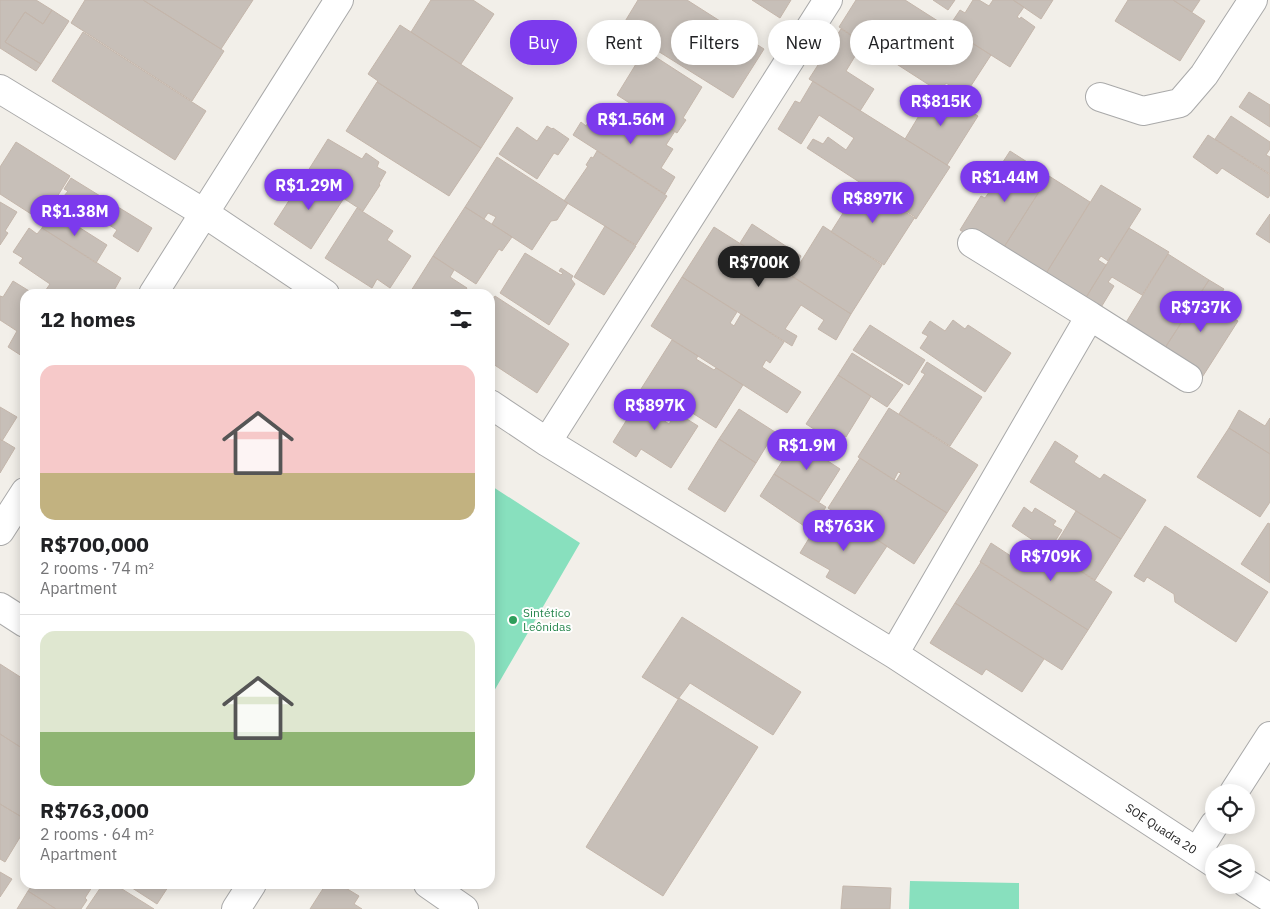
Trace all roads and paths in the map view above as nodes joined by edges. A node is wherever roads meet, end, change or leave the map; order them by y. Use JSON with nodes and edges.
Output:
{"nodes":[{"id":1,"x":339,"y":0,"type":"edge"},
{"id":2,"x":828,"y":0,"type":"edge"},
{"id":3,"x":1253,"y":0,"type":"edge"},
{"id":4,"x":0,"y":89,"type":"edge"},
{"id":5,"x":1100,"y":97,"type":"dead end"},
{"id":6,"x":204,"y":213,"type":"junction"},
{"id":7,"x":972,"y":243,"type":"dead end"},
{"id":8,"x":155,"y":289,"type":"edge"},
{"id":9,"x":318,"y":289,"type":"edge"},
{"id":10,"x":1090,"y":316,"type":"junction"},
{"id":11,"x":1188,"y":378,"type":"dead end"},
{"id":12,"x":495,"y":407,"type":"edge"},
{"id":13,"x":547,"y":442,"type":"junction"},
{"id":14,"x":20,"y":500,"type":"edge"},
{"id":15,"x":0,"y":531,"type":"edge"},
{"id":16,"x":0,"y":607,"type":"edge"},
{"id":17,"x":20,"y":620,"type":"edge"},
{"id":18,"x":894,"y":654,"type":"junction"},
{"id":19,"x":1270,"y":736,"type":"edge"},
{"id":20,"x":1239,"y":784,"type":"edge"},
{"id":21,"x":1205,"y":857,"type":"edge"},
{"id":22,"x":249,"y":889,"type":"edge"},
{"id":23,"x":435,"y":889,"type":"edge"},
{"id":24,"x":1255,"y":889,"type":"edge"},
{"id":25,"x":1270,"y":898,"type":"edge"},
{"id":26,"x":236,"y":909,"type":"edge"},
{"id":27,"x":464,"y":909,"type":"edge"}],
"edges":[{"from":1,"to":6,"type":"street"},
{"from":2,"to":13,"type":"street"},
{"from":3,"to":5,"type":"street"},
{"from":4,"to":6,"type":"street"},
{"from":6,"to":8,"type":"street"},
{"from":6,"to":9,"type":"street"},
{"from":7,"to":10,"type":"street"},
{"from":10,"to":11,"type":"street"},
{"from":10,"to":18,"type":"street"},
{"from":12,"to":13,"type":"street","name":"SOE Quadra 20"},
{"from":13,"to":18,"type":"street","name":"SOE Quadra 20"},
{"from":14,"to":15,"type":"street"},
{"from":16,"to":17,"type":"street"},
{"from":18,"to":21,"type":"street","name":"SOE Quadra 20"},
{"from":19,"to":20,"type":"street"},
{"from":22,"to":26,"type":"street"},
{"from":23,"to":27,"type":"street"},
{"from":24,"to":25,"type":"street"}]}
